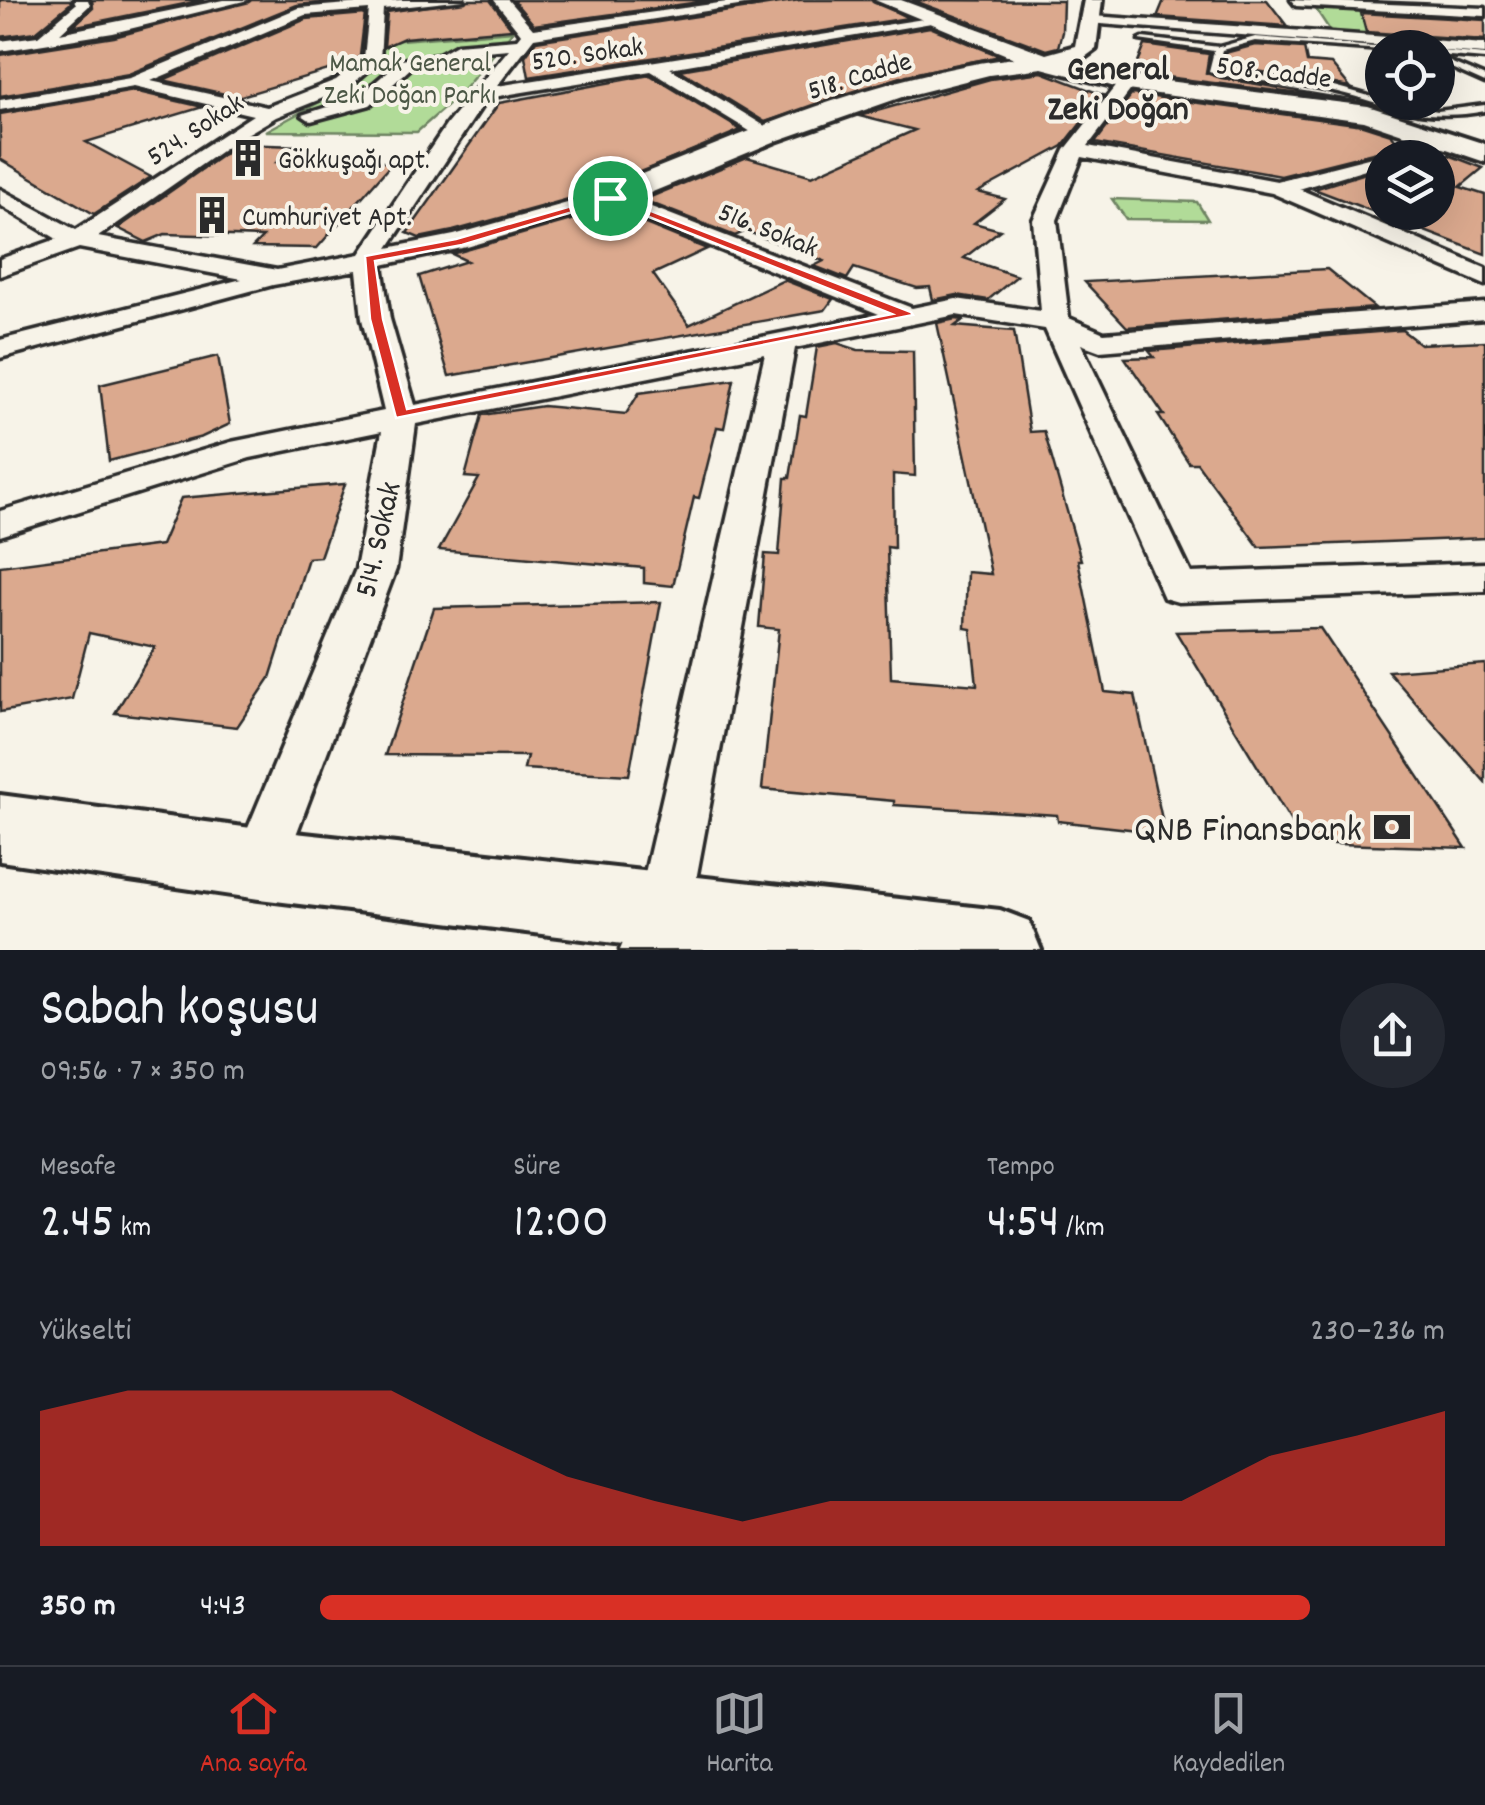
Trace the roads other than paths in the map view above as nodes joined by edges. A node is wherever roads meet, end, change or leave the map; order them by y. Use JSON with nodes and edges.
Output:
{"nodes":[{"id":1,"x":81,"y":0,"type":"edge"},
{"id":2,"x":240,"y":0,"type":"edge"},
{"id":3,"x":458,"y":0,"type":"edge"},
{"id":4,"x":501,"y":0,"type":"edge"},
{"id":5,"x":770,"y":0,"type":"edge"},
{"id":6,"x":884,"y":0,"type":"edge"},
{"id":7,"x":1295,"y":1,"type":"edge"},
{"id":8,"x":376,"y":7,"type":"junction"},
{"id":9,"x":1093,"y":10,"type":"edge"},
{"id":10,"x":1485,"y":12,"type":"edge"},
{"id":11,"x":936,"y":20,"type":"junction"},
{"id":12,"x":1322,"y":36,"type":"junction"},
{"id":13,"x":526,"y":39,"type":"junction"},
{"id":14,"x":1143,"y":40,"type":"dead end"},
{"id":15,"x":38,"y":43,"type":"junction"},
{"id":16,"x":0,"y":46,"type":"edge"},
{"id":17,"x":1365,"y":47,"type":"edge"},
{"id":18,"x":1219,"y":50,"type":"junction"},
{"id":19,"x":1485,"y":53,"type":"edge"},
{"id":20,"x":1455,"y":55,"type":"edge"},
{"id":21,"x":0,"y":62,"type":"edge"},
{"id":22,"x":1048,"y":63,"type":"junction"},
{"id":23,"x":1455,"y":65,"type":"edge"},
{"id":24,"x":656,"y":67,"type":"junction"},
{"id":25,"x":1485,"y":80,"type":"edge"},
{"id":26,"x":134,"y":82,"type":"junction"},
{"id":27,"x":1127,"y":84,"type":"junction"},
{"id":28,"x":483,"y":92,"type":"junction"},
{"id":29,"x":1340,"y":100,"type":"junction"},
{"id":30,"x":0,"y":105,"type":"edge"},
{"id":31,"x":1485,"y":108,"type":"edge"},
{"id":32,"x":264,"y":115,"type":"junction"},
{"id":33,"x":766,"y":135,"type":"junction"},
{"id":34,"x":1448,"y":140,"type":"edge"},
{"id":35,"x":1455,"y":142,"type":"edge"},
{"id":36,"x":1075,"y":150,"type":"junction"},
{"id":37,"x":1485,"y":153,"type":"edge"},
{"id":38,"x":1365,"y":163,"type":"edge"},
{"id":39,"x":1278,"y":188,"type":"junction"},
{"id":40,"x":0,"y":196,"type":"edge"},
{"id":41,"x":610,"y":198,"type":"junction"},
{"id":42,"x":77,"y":240,"type":"junction"},
{"id":43,"x":369,"y":259,"type":"junction"},
{"id":44,"x":0,"y":268,"type":"edge"},
{"id":45,"x":1485,"y":277,"type":"edge"},
{"id":46,"x":278,"y":278,"type":"junction"},
{"id":47,"x":1485,"y":311,"type":"edge"},
{"id":48,"x":906,"y":315,"type":"junction"},
{"id":49,"x":1056,"y":322,"type":"junction"},
{"id":50,"x":782,"y":342,"type":"junction"},
{"id":51,"x":0,"y":349,"type":"edge"},
{"id":52,"x":401,"y":414,"type":"junction"},
{"id":53,"x":0,"y":524,"type":"edge"},
{"id":54,"x":1485,"y":577,"type":"edge"},
{"id":55,"x":0,"y":828,"type":"edge"},
{"id":56,"x":259,"y":864,"type":"junction"},
{"id":57,"x":655,"y":931,"type":"edge"},
{"id":58,"x":1000,"y":950,"type":"edge"}],
"edges":[{"from":1,"to":15,"type":"street"},
{"from":2,"to":15,"type":"street"},
{"from":3,"to":8,"type":"street"},
{"from":4,"to":13,"type":"street"},
{"from":5,"to":13,"type":"street"},
{"from":6,"to":11,"type":"street","name":"508. Cadde"},
{"from":7,"to":10,"type":"street"},
{"from":7,"to":12,"type":"street"},
{"from":8,"to":26,"type":"street"},
{"from":8,"to":32,"type":"street","name":"524. Sokak"},
{"from":9,"to":12,"type":"street"},
{"from":9,"to":22,"type":"street","name":"518. Cadde"},
{"from":11,"to":22,"type":"street","name":"508. Cadde"},
{"from":11,"to":24,"type":"street","name":"520. Sokak"},
{"from":12,"to":19,"type":"street"},
{"from":13,"to":28,"type":"street"},
{"from":13,"to":32,"type":"street"},
{"from":14,"to":18,"type":"lane"},
{"from":15,"to":16,"type":"street"},
{"from":15,"to":21,"type":"street"},
{"from":17,"to":18,"type":"lane"},
{"from":18,"to":29,"type":"lane"},
{"from":19,"to":20,"type":"lane"},
{"from":22,"to":27,"type":"street","name":"508. Cadde"},
{"from":22,"to":33,"type":"street","name":"518. Cadde"},
{"from":23,"to":25,"type":"lane"},
{"from":24,"to":28,"type":"street","name":"520. Sokak"},
{"from":24,"to":33,"type":"street"},
{"from":26,"to":30,"type":"street"},
{"from":26,"to":32,"type":"street"},
{"from":27,"to":29,"type":"street","name":"508. Cadde"},
{"from":27,"to":36,"type":"street"},
{"from":28,"to":43,"type":"street"},
{"from":29,"to":31,"type":"lane"},
{"from":29,"to":34,"type":"street","name":"508. Cadde"},
{"from":32,"to":42,"type":"street","name":"524. Sokak"},
{"from":33,"to":41,"type":"street","name":"518. Cadde"},
{"from":35,"to":37,"type":"street","name":"508. Cadde"},
{"from":36,"to":39,"type":"street"},
{"from":36,"to":49,"type":"street"},
{"from":38,"to":39,"type":"street"},
{"from":39,"to":45,"type":"street"},
{"from":40,"to":42,"type":"street"},
{"from":41,"to":43,"type":"street"},
{"from":41,"to":48,"type":"street","name":"516. Sokak"},
{"from":42,"to":44,"type":"street","name":"524. Sokak"},
{"from":42,"to":46,"type":"street"},
{"from":43,"to":46,"type":"street"},
{"from":43,"to":52,"type":"street","name":"514. Sokak"},
{"from":46,"to":51,"type":"street"},
{"from":47,"to":49,"type":"street"},
{"from":48,"to":49,"type":"street"},
{"from":48,"to":50,"type":"street"},
{"from":49,"to":54,"type":"street"},
{"from":50,"to":52,"type":"street"},
{"from":50,"to":57,"type":"street"},
{"from":52,"to":53,"type":"street"},
{"from":52,"to":56,"type":"street","name":"514. Sokak"},
{"from":55,"to":56,"type":"street"},
{"from":56,"to":57,"type":"street"},
{"from":57,"to":58,"type":"street"}]}
